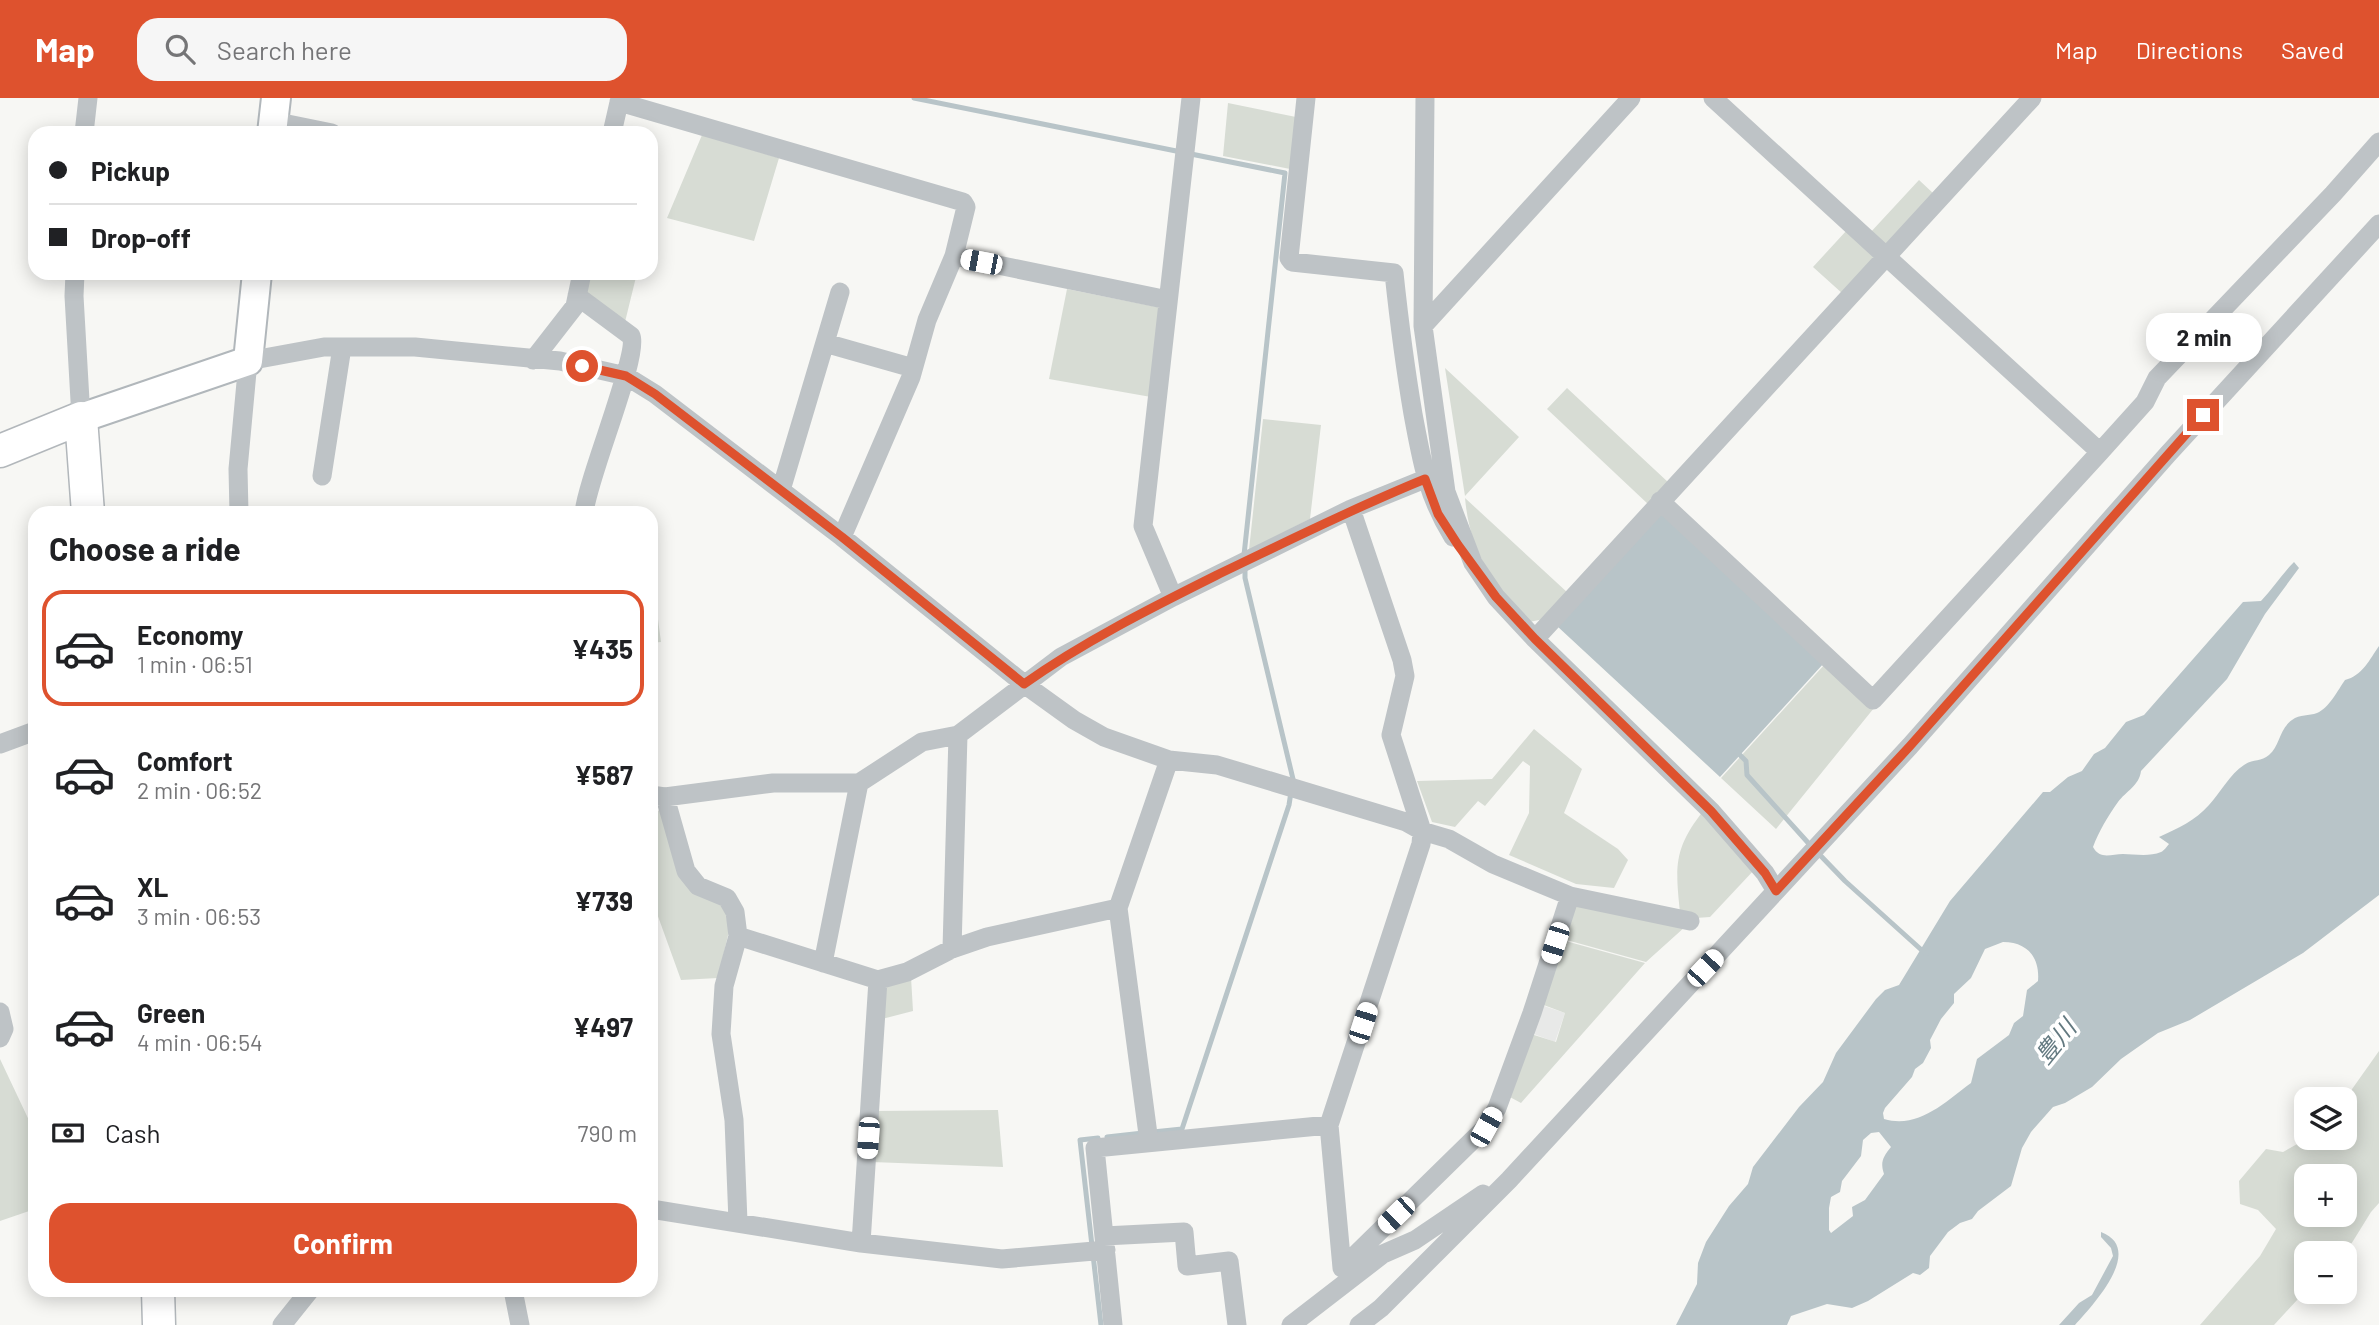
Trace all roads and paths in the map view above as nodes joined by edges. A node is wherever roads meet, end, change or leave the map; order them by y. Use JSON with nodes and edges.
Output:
{"nodes":[{"id":1,"x":88,"y":98,"type":"edge"},
{"id":2,"x":1191,"y":98,"type":"edge"},
{"id":3,"x":1306,"y":98,"type":"edge"},
{"id":4,"x":1425,"y":98,"type":"edge"},
{"id":5,"x":1630,"y":98,"type":"edge"},
{"id":6,"x":1713,"y":98,"type":"edge"},
{"id":7,"x":2032,"y":98,"type":"edge"},
{"id":8,"x":619,"y":100,"type":"edge"},
{"id":9,"x":273,"y":117,"type":"edge"},
{"id":10,"x":85,"y":126,"type":"edge"},
{"id":11,"x":306,"y":126,"type":"edge"},
{"id":12,"x":613,"y":126,"type":"edge"},
{"id":13,"x":2379,"y":142,"type":"edge"},
{"id":14,"x":2379,"y":224,"type":"edge"},
{"id":15,"x":954,"y":256,"type":"junction"},
{"id":16,"x":1886,"y":256,"type":"junction"},
{"id":17,"x":75,"y":280,"type":"edge"},
{"id":18,"x":256,"y":280,"type":"edge"},
{"id":19,"x":580,"y":280,"type":"edge"},
{"id":20,"x":840,"y":292,"type":"dead end"},
{"id":21,"x":577,"y":296,"type":"junction"},
{"id":22,"x":1168,"y":300,"type":"junction"},
{"id":23,"x":1423,"y":326,"type":"junction"},
{"id":24,"x":825,"y":343,"type":"junction"},
{"id":25,"x":342,"y":347,"type":"junction"},
{"id":26,"x":533,"y":360,"type":"junction"},
{"id":27,"x":248,"y":361,"type":"junction"},
{"id":28,"x":913,"y":368,"type":"junction"},
{"id":29,"x":626,"y":376,"type":"junction"},
{"id":30,"x":80,"y":418,"type":"junction"},
{"id":31,"x":0,"y":451,"type":"edge"},
{"id":32,"x":2100,"y":452,"type":"junction"},
{"id":33,"x":322,"y":476,"type":"dead end"},
{"id":34,"x":1425,"y":479,"type":"junction"},
{"id":35,"x":781,"y":490,"type":"junction"},
{"id":36,"x":1660,"y":501,"type":"junction"},
{"id":37,"x":87,"y":506,"type":"edge"},
{"id":38,"x":239,"y":506,"type":"edge"},
{"id":39,"x":586,"y":506,"type":"edge"},
{"id":40,"x":1352,"y":509,"type":"junction"},
{"id":41,"x":842,"y":537,"type":"junction"},
{"id":42,"x":1472,"y":563,"type":"junction"},
{"id":43,"x":1173,"y":597,"type":"junction"},
{"id":44,"x":1535,"y":639,"type":"junction"},
{"id":45,"x":1024,"y":684,"type":"junction"},
{"id":46,"x":28,"y":734,"type":"edge"},
{"id":47,"x":958,"y":735,"type":"junction"},
{"id":48,"x":0,"y":744,"type":"edge"},
{"id":49,"x":1169,"y":760,"type":"junction"},
{"id":50,"x":859,"y":783,"type":"junction"},
{"id":51,"x":658,"y":796,"type":"edge"},
{"id":52,"x":1422,"y":831,"type":"junction"},
{"id":53,"x":1776,"y":891,"type":"junction"},
{"id":54,"x":1570,"y":896,"type":"junction"},
{"id":55,"x":1118,"y":908,"type":"junction"},
{"id":56,"x":1690,"y":921,"type":"dead end"},
{"id":57,"x":738,"y":936,"type":"junction"},
{"id":58,"x":952,"y":949,"type":"junction"},
{"id":59,"x":823,"y":963,"type":"junction"},
{"id":60,"x":878,"y":980,"type":"junction"},
{"id":61,"x":0,"y":1012,"type":"edge"},
{"id":62,"x":0,"y":1038,"type":"edge"},
{"id":63,"x":1329,"y":1125,"type":"junction"},
{"id":64,"x":1149,"y":1142,"type":"junction"},
{"id":65,"x":1509,"y":1180,"type":"junction"},
{"id":66,"x":658,"y":1210,"type":"edge"},
{"id":67,"x":738,"y":1222,"type":"junction"},
{"id":68,"x":861,"y":1243,"type":"junction"},
{"id":69,"x":1105,"y":1243,"type":"junction"},
{"id":70,"x":158,"y":1297,"type":"edge"},
{"id":71,"x":304,"y":1297,"type":"edge"},
{"id":72,"x":514,"y":1297,"type":"edge"},
{"id":73,"x":159,"y":1325,"type":"edge"},
{"id":74,"x":282,"y":1325,"type":"edge"},
{"id":75,"x":520,"y":1325,"type":"edge"},
{"id":76,"x":1114,"y":1325,"type":"edge"},
{"id":77,"x":1237,"y":1325,"type":"edge"},
{"id":78,"x":1291,"y":1325,"type":"edge"},
{"id":79,"x":1360,"y":1325,"type":"edge"}],
"edges":[{"from":1,"to":10,"type":"street"},
{"from":2,"to":22,"type":"street"},
{"from":3,"to":34,"type":"street"},
{"from":4,"to":23,"type":"street"},
{"from":5,"to":23,"type":"street"},
{"from":6,"to":16,"type":"street"},
{"from":7,"to":16,"type":"street"},
{"from":8,"to":12,"type":"street"},
{"from":8,"to":15,"type":"street"},
{"from":9,"to":11,"type":"street"},
{"from":13,"to":32,"type":"street"},
{"from":14,"to":53,"type":"street"},
{"from":15,"to":22,"type":"street"},
{"from":15,"to":28,"type":"street"},
{"from":16,"to":32,"type":"street"},
{"from":16,"to":36,"type":"street"},
{"from":17,"to":30,"type":"street"},
{"from":18,"to":27,"type":"street"},
{"from":19,"to":21,"type":"street"},
{"from":20,"to":24,"type":"street"},
{"from":21,"to":26,"type":"street"},
{"from":21,"to":29,"type":"street"},
{"from":22,"to":43,"type":"street"},
{"from":23,"to":42,"type":"street"},
{"from":24,"to":28,"type":"street"},
{"from":24,"to":35,"type":"street"},
{"from":25,"to":26,"type":"street"},
{"from":25,"to":27,"type":"street"},
{"from":25,"to":33,"type":"street"},
{"from":26,"to":29,"type":"street"},
{"from":27,"to":30,"type":"street"},
{"from":27,"to":38,"type":"street"},
{"from":28,"to":41,"type":"street"},
{"from":29,"to":35,"type":"street"},
{"from":29,"to":39,"type":"street"},
{"from":30,"to":31,"type":"main road"},
{"from":30,"to":37,"type":"main road"},
{"from":32,"to":36,"type":"street"},
{"from":34,"to":40,"type":"street"},
{"from":34,"to":42,"type":"street"},
{"from":35,"to":41,"type":"street"},
{"from":36,"to":44,"type":"street"},
{"from":40,"to":43,"type":"street"},
{"from":40,"to":52,"type":"street"},
{"from":41,"to":45,"type":"street"},
{"from":42,"to":44,"type":"street"},
{"from":43,"to":45,"type":"street"},
{"from":44,"to":53,"type":"street"},
{"from":45,"to":47,"type":"street"},
{"from":45,"to":49,"type":"street"},
{"from":46,"to":48,"type":"street"},
{"from":47,"to":50,"type":"street"},
{"from":47,"to":58,"type":"street"},
{"from":49,"to":52,"type":"street"},
{"from":49,"to":55,"type":"street"},
{"from":50,"to":51,"type":"street"},
{"from":50,"to":59,"type":"street"},
{"from":51,"to":57,"type":"street"},
{"from":52,"to":54,"type":"street"},
{"from":52,"to":63,"type":"street"},
{"from":53,"to":65,"type":"street"},
{"from":54,"to":56,"type":"street"},
{"from":54,"to":63,"type":"street"},
{"from":55,"to":58,"type":"street"},
{"from":55,"to":64,"type":"street"},
{"from":57,"to":59,"type":"street"},
{"from":57,"to":67,"type":"street"},
{"from":58,"to":60,"type":"street"},
{"from":59,"to":60,"type":"street"},
{"from":60,"to":68,"type":"street"},
{"from":61,"to":62,"type":"street"},
{"from":63,"to":64,"type":"street"},
{"from":64,"to":69,"type":"street"},
{"from":65,"to":78,"type":"street"},
{"from":65,"to":79,"type":"street"},
{"from":66,"to":67,"type":"street"},
{"from":67,"to":68,"type":"street"},
{"from":68,"to":69,"type":"street"},
{"from":69,"to":76,"type":"street"},
{"from":69,"to":77,"type":"street"},
{"from":70,"to":73,"type":"main road"},
{"from":71,"to":74,"type":"street"},
{"from":72,"to":75,"type":"street"}]}
